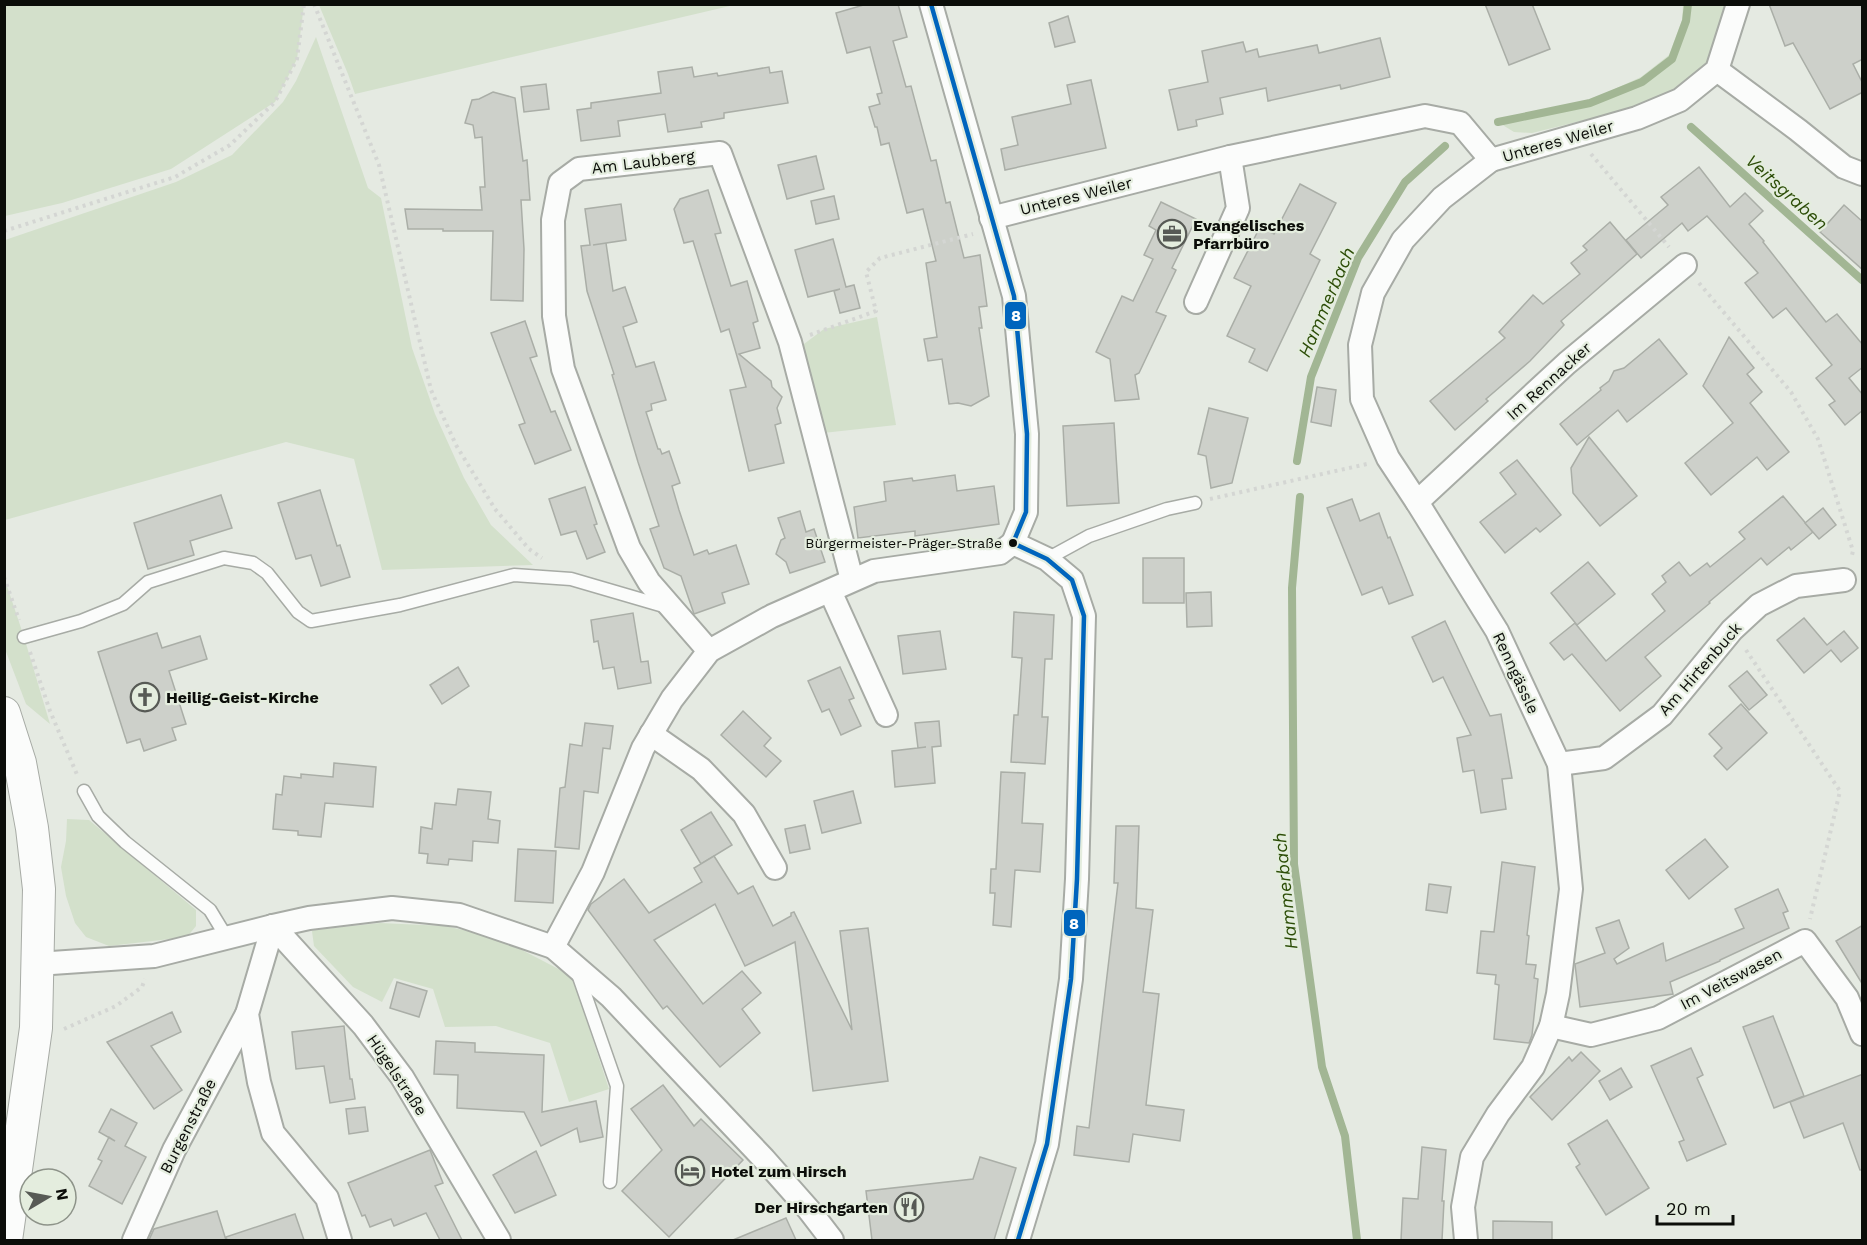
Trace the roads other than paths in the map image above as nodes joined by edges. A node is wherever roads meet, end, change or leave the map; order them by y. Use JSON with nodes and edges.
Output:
{"nodes":[{"id":1,"x":931,"y":4,"type":"edge"},
{"id":2,"x":1738,"y":4,"type":"edge"},
{"id":3,"x":1717,"y":70,"type":"junction"},
{"id":4,"x":1230,"y":157,"type":"junction"},
{"id":5,"x":1491,"y":160,"type":"junction"},
{"id":6,"x":1863,"y":174,"type":"edge"},
{"id":7,"x":991,"y":218,"type":"junction"},
{"id":8,"x":1685,"y":266,"type":"road end"},
{"id":9,"x":1196,"y":302,"type":"dead end"},
{"id":10,"x":1417,"y":502,"type":"junction"},
{"id":11,"x":1196,"y":503,"type":"road end"},
{"id":12,"x":1013,"y":543,"type":"junction"},
{"id":13,"x":1047,"y":559,"type":"junction"},
{"id":14,"x":852,"y":580,"type":"junction"},
{"id":15,"x":1844,"y":580,"type":"road end"},
{"id":16,"x":830,"y":591,"type":"junction"},
{"id":17,"x":672,"y":609,"type":"junction"},
{"id":18,"x":24,"y":637,"type":"road end"},
{"id":19,"x":709,"y":651,"type":"junction"},
{"id":20,"x":4,"y":713,"type":"edge"},
{"id":21,"x":886,"y":715,"type":"dead end"},
{"id":22,"x":651,"y":734,"type":"junction"},
{"id":23,"x":1559,"y":764,"type":"junction"},
{"id":24,"x":84,"y":791,"type":"road end"},
{"id":25,"x":775,"y":868,"type":"dead end"},
{"id":26,"x":273,"y":926,"type":"junction"},
{"id":27,"x":227,"y":938,"type":"junction"},
{"id":28,"x":553,"y":947,"type":"junction"},
{"id":29,"x":37,"y":964,"type":"junction"},
{"id":30,"x":575,"y":966,"type":"junction"},
{"id":31,"x":247,"y":1014,"type":"junction"},
{"id":32,"x":1551,"y":1026,"type":"junction"},
{"id":33,"x":1863,"y":1034,"type":"edge"},
{"id":34,"x":610,"y":1182,"type":"dead end"},
{"id":35,"x":6,"y":1240,"type":"edge"},
{"id":36,"x":134,"y":1240,"type":"edge"},
{"id":37,"x":340,"y":1240,"type":"edge"},
{"id":38,"x":499,"y":1240,"type":"edge"},
{"id":39,"x":832,"y":1240,"type":"edge"},
{"id":40,"x":1018,"y":1240,"type":"edge"},
{"id":41,"x":1466,"y":1240,"type":"edge"}],
"edges":[{"from":1,"to":7,"type":"street"},
{"from":2,"to":3,"type":"street"},
{"from":3,"to":5,"type":"street","name":"Unteres Weiler"},
{"from":3,"to":6,"type":"street"},
{"from":4,"to":5,"type":"street","name":"Unteres Weiler"},
{"from":4,"to":7,"type":"street","name":"Unteres Weiler"},
{"from":4,"to":9,"type":"street"},
{"from":5,"to":10,"type":"street","name":"Renngässle"},
{"from":7,"to":12,"type":"street"},
{"from":8,"to":10,"type":"street","name":"Im Rennacker"},
{"from":10,"to":23,"type":"street","name":"Renngässle"},
{"from":11,"to":13,"type":"lane"},
{"from":12,"to":13,"type":"street"},
{"from":12,"to":14,"type":"street"},
{"from":13,"to":40,"type":"street"},
{"from":14,"to":16,"type":"street"},
{"from":14,"to":17,"type":"street","name":"Am Laubberg"},
{"from":15,"to":23,"type":"street","name":"Am Hirtenbuck"},
{"from":16,"to":19,"type":"street"},
{"from":16,"to":21,"type":"street"},
{"from":17,"to":18,"type":"lane"},
{"from":17,"to":19,"type":"street","name":"Am Laubberg"},
{"from":19,"to":22,"type":"street"},
{"from":20,"to":29,"type":"main road"},
{"from":22,"to":25,"type":"street"},
{"from":22,"to":28,"type":"street"},
{"from":23,"to":32,"type":"street","name":"Renngässle"},
{"from":24,"to":27,"type":"lane"},
{"from":26,"to":27,"type":"street"},
{"from":26,"to":28,"type":"street"},
{"from":26,"to":31,"type":"street"},
{"from":26,"to":38,"type":"street","name":"Hügelstraße"},
{"from":27,"to":29,"type":"street"},
{"from":28,"to":30,"type":"street"},
{"from":29,"to":35,"type":"main road"},
{"from":30,"to":34,"type":"lane"},
{"from":30,"to":39,"type":"street"},
{"from":31,"to":36,"type":"street","name":"Burgenstraße"},
{"from":31,"to":37,"type":"street"},
{"from":32,"to":33,"type":"street","name":"Im Veitswasen"},
{"from":32,"to":41,"type":"street","name":"Renngässle"}]}
